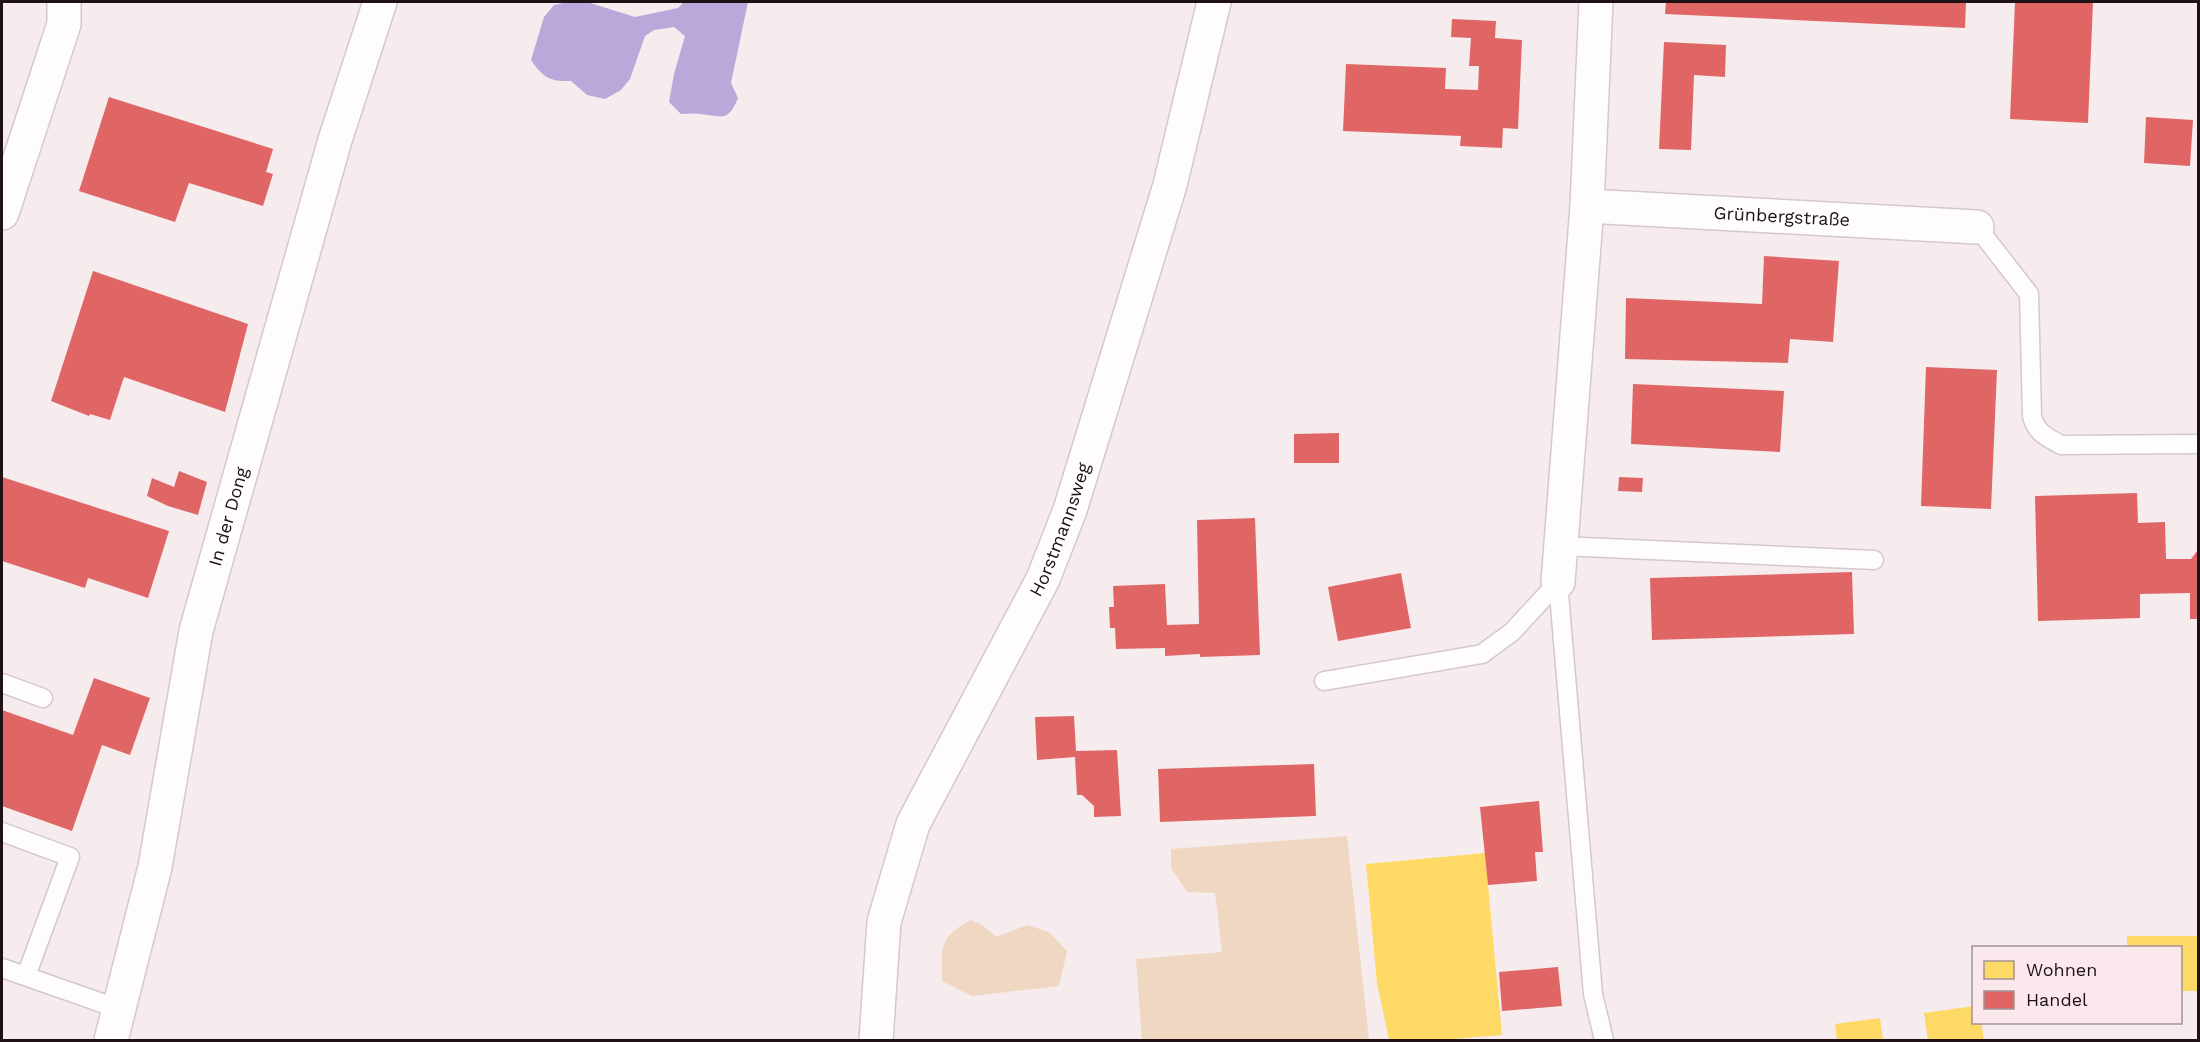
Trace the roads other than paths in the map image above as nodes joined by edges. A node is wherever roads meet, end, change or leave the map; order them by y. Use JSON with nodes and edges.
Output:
{"nodes":[{"id":1,"x":64,"y":2,"type":"edge"},
{"id":2,"x":380,"y":2,"type":"edge"},
{"id":3,"x":1214,"y":2,"type":"edge"},
{"id":4,"x":1596,"y":2,"type":"edge"},
{"id":5,"x":1587,"y":206,"type":"junction"},
{"id":6,"x":2,"y":213,"type":"edge"},
{"id":7,"x":1977,"y":227,"type":"joint"},
{"id":8,"x":2199,"y":444,"type":"edge"},
{"id":9,"x":1561,"y":546,"type":"junction"},
{"id":10,"x":1874,"y":560,"type":"dead end"},
{"id":11,"x":1558,"y":582,"type":"junction"},
{"id":12,"x":1324,"y":681,"type":"dead end"},
{"id":13,"x":2,"y":683,"type":"edge"},
{"id":14,"x":44,"y":698,"type":"dead end"},
{"id":15,"x":2,"y":832,"type":"edge"},
{"id":16,"x":2,"y":968,"type":"edge"},
{"id":17,"x":26,"y":976,"type":"junction"},
{"id":18,"x":119,"y":1009,"type":"junction"},
{"id":19,"x":111,"y":1041,"type":"edge"},
{"id":20,"x":876,"y":1041,"type":"edge"},
{"id":21,"x":1604,"y":1041,"type":"edge"}],
"edges":[{"from":1,"to":6,"type":"street"},
{"from":2,"to":18,"type":"street","name":"In der Dong"},
{"from":3,"to":20,"type":"street","name":"Horstmannsweg"},
{"from":4,"to":5,"type":"street"},
{"from":5,"to":7,"type":"street","name":"Grünbergstraße"},
{"from":5,"to":9,"type":"street"},
{"from":7,"to":8,"type":"lane"},
{"from":9,"to":10,"type":"lane"},
{"from":9,"to":11,"type":"street"},
{"from":11,"to":12,"type":"lane"},
{"from":11,"to":21,"type":"lane"},
{"from":13,"to":14,"type":"lane"},
{"from":15,"to":17,"type":"lane"},
{"from":16,"to":17,"type":"lane"},
{"from":17,"to":18,"type":"lane"},
{"from":18,"to":19,"type":"street","name":"In der Dong"}]}
